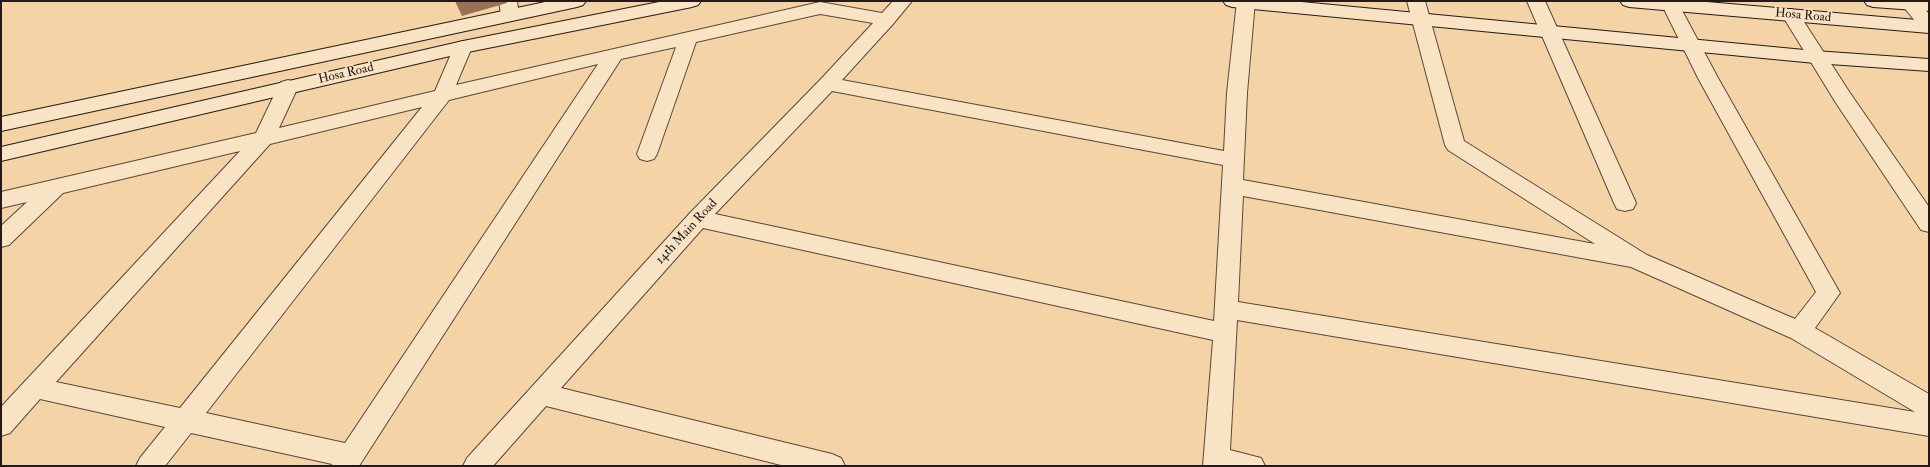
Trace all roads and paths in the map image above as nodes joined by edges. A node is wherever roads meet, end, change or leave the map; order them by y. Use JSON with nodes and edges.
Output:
{"nodes":[{"id":1,"x":577,"y":1,"type":"edge"},
{"id":2,"x":692,"y":1,"type":"edge"},
{"id":3,"x":902,"y":1,"type":"edge"},
{"id":4,"x":1536,"y":1,"type":"edge"},
{"id":5,"x":1629,"y":1,"type":"edge"},
{"id":6,"x":1873,"y":1,"type":"edge"},
{"id":7,"x":1242,"y":2,"type":"edge"},
{"id":8,"x":1909,"y":2,"type":"edge"},
{"id":9,"x":1671,"y":5,"type":"junction"},
{"id":10,"x":1929,"y":5,"type":"edge"},
{"id":11,"x":509,"y":8,"type":"edge"},
{"id":12,"x":1418,"y":10,"type":"edge"},
{"id":13,"x":1791,"y":15,"type":"junction"},
{"id":14,"x":887,"y":20,"type":"junction"},
{"id":15,"x":1929,"y":27,"type":"edge"},
{"id":16,"x":1549,"y":31,"type":"junction"},
{"id":17,"x":688,"y":38,"type":"junction"},
{"id":18,"x":1689,"y":44,"type":"junction"},
{"id":19,"x":463,"y":47,"type":"junction"},
{"id":20,"x":614,"y":55,"type":"junction"},
{"id":21,"x":1815,"y":57,"type":"junction"},
{"id":22,"x":1929,"y":65,"type":"edge"},
{"id":23,"x":828,"y":84,"type":"junction"},
{"id":24,"x":288,"y":87,"type":"junction"},
{"id":25,"x":442,"y":96,"type":"junction"},
{"id":26,"x":1,"y":124,"type":"edge"},
{"id":27,"x":264,"y":138,"type":"junction"},
{"id":28,"x":1,"y":154,"type":"edge"},
{"id":29,"x":648,"y":154,"type":"dead end"},
{"id":30,"x":1234,"y":160,"type":"junction"},
{"id":31,"x":1232,"y":186,"type":"junction"},
{"id":32,"x":56,"y":187,"type":"junction"},
{"id":33,"x":1,"y":200,"type":"edge"},
{"id":34,"x":1625,"y":203,"type":"dead end"},
{"id":35,"x":698,"y":219,"type":"junction"},
{"id":36,"x":1929,"y":224,"type":"edge"},
{"id":37,"x":1,"y":239,"type":"edge"},
{"id":38,"x":1639,"y":261,"type":"junction"},
{"id":39,"x":1226,"y":309,"type":"junction"},
{"id":40,"x":1799,"y":331,"type":"junction"},
{"id":41,"x":1226,"y":333,"type":"junction"},
{"id":42,"x":36,"y":388,"type":"junction"},
{"id":43,"x":540,"y":394,"type":"junction"},
{"id":44,"x":1929,"y":407,"type":"edge"},
{"id":45,"x":187,"y":420,"type":"junction"},
{"id":46,"x":1,"y":425,"type":"edge"},
{"id":47,"x":1929,"y":425,"type":"edge"},
{"id":48,"x":348,"y":461,"type":"edge"},
{"id":49,"x":1217,"y":463,"type":"edge"},
{"id":50,"x":149,"y":466,"type":"edge"},
{"id":51,"x":476,"y":466,"type":"edge"},
{"id":52,"x":832,"y":466,"type":"edge"},
{"id":53,"x":1252,"y":466,"type":"edge"}],
"edges":[{"from":1,"to":11,"type":"street","name":"Hosa Road"},
{"from":2,"to":19,"type":"street","name":"Hosa Road"},
{"from":3,"to":14,"type":"street","name":"14th Main Road"},
{"from":4,"to":16,"type":"street"},
{"from":5,"to":9,"type":"street","name":"Hosa Road"},
{"from":6,"to":8,"type":"street"},
{"from":7,"to":12,"type":"street"},
{"from":7,"to":30,"type":"street"},
{"from":8,"to":10,"type":"street"},
{"from":8,"to":15,"type":"street"},
{"from":9,"to":13,"type":"street","name":"Hosa Road"},
{"from":9,"to":18,"type":"street"},
{"from":11,"to":26,"type":"street","name":"Hosa Road"},
{"from":12,"to":16,"type":"street"},
{"from":12,"to":38,"type":"street"},
{"from":13,"to":15,"type":"street","name":"Hosa Road"},
{"from":13,"to":21,"type":"street"},
{"from":14,"to":17,"type":"street"},
{"from":14,"to":23,"type":"street","name":"14th Main Road"},
{"from":16,"to":18,"type":"street"},
{"from":16,"to":34,"type":"street"},
{"from":17,"to":20,"type":"street"},
{"from":17,"to":29,"type":"street"},
{"from":18,"to":21,"type":"street"},
{"from":18,"to":40,"type":"street"},
{"from":19,"to":24,"type":"street","name":"Hosa Road"},
{"from":19,"to":25,"type":"street"},
{"from":20,"to":25,"type":"street"},
{"from":20,"to":48,"type":"street"},
{"from":21,"to":22,"type":"street"},
{"from":21,"to":36,"type":"street"},
{"from":23,"to":30,"type":"street"},
{"from":23,"to":35,"type":"street","name":"14th Main Road"},
{"from":24,"to":27,"type":"street"},
{"from":24,"to":28,"type":"street","name":"Hosa Road"},
{"from":25,"to":27,"type":"street"},
{"from":25,"to":45,"type":"street"},
{"from":27,"to":32,"type":"street"},
{"from":27,"to":42,"type":"street"},
{"from":30,"to":31,"type":"street"},
{"from":31,"to":38,"type":"street"},
{"from":31,"to":39,"type":"street"},
{"from":32,"to":33,"type":"street"},
{"from":32,"to":37,"type":"street"},
{"from":35,"to":41,"type":"street"},
{"from":35,"to":43,"type":"street","name":"14th Main Road"},
{"from":38,"to":40,"type":"street"},
{"from":39,"to":41,"type":"street"},
{"from":39,"to":47,"type":"street"},
{"from":40,"to":44,"type":"street"},
{"from":41,"to":49,"type":"street"},
{"from":42,"to":45,"type":"street"},
{"from":42,"to":46,"type":"street"},
{"from":43,"to":51,"type":"street","name":"14th Main Road"},
{"from":43,"to":52,"type":"street"},
{"from":45,"to":48,"type":"street"},
{"from":45,"to":50,"type":"street"},
{"from":49,"to":53,"type":"street"}]}
